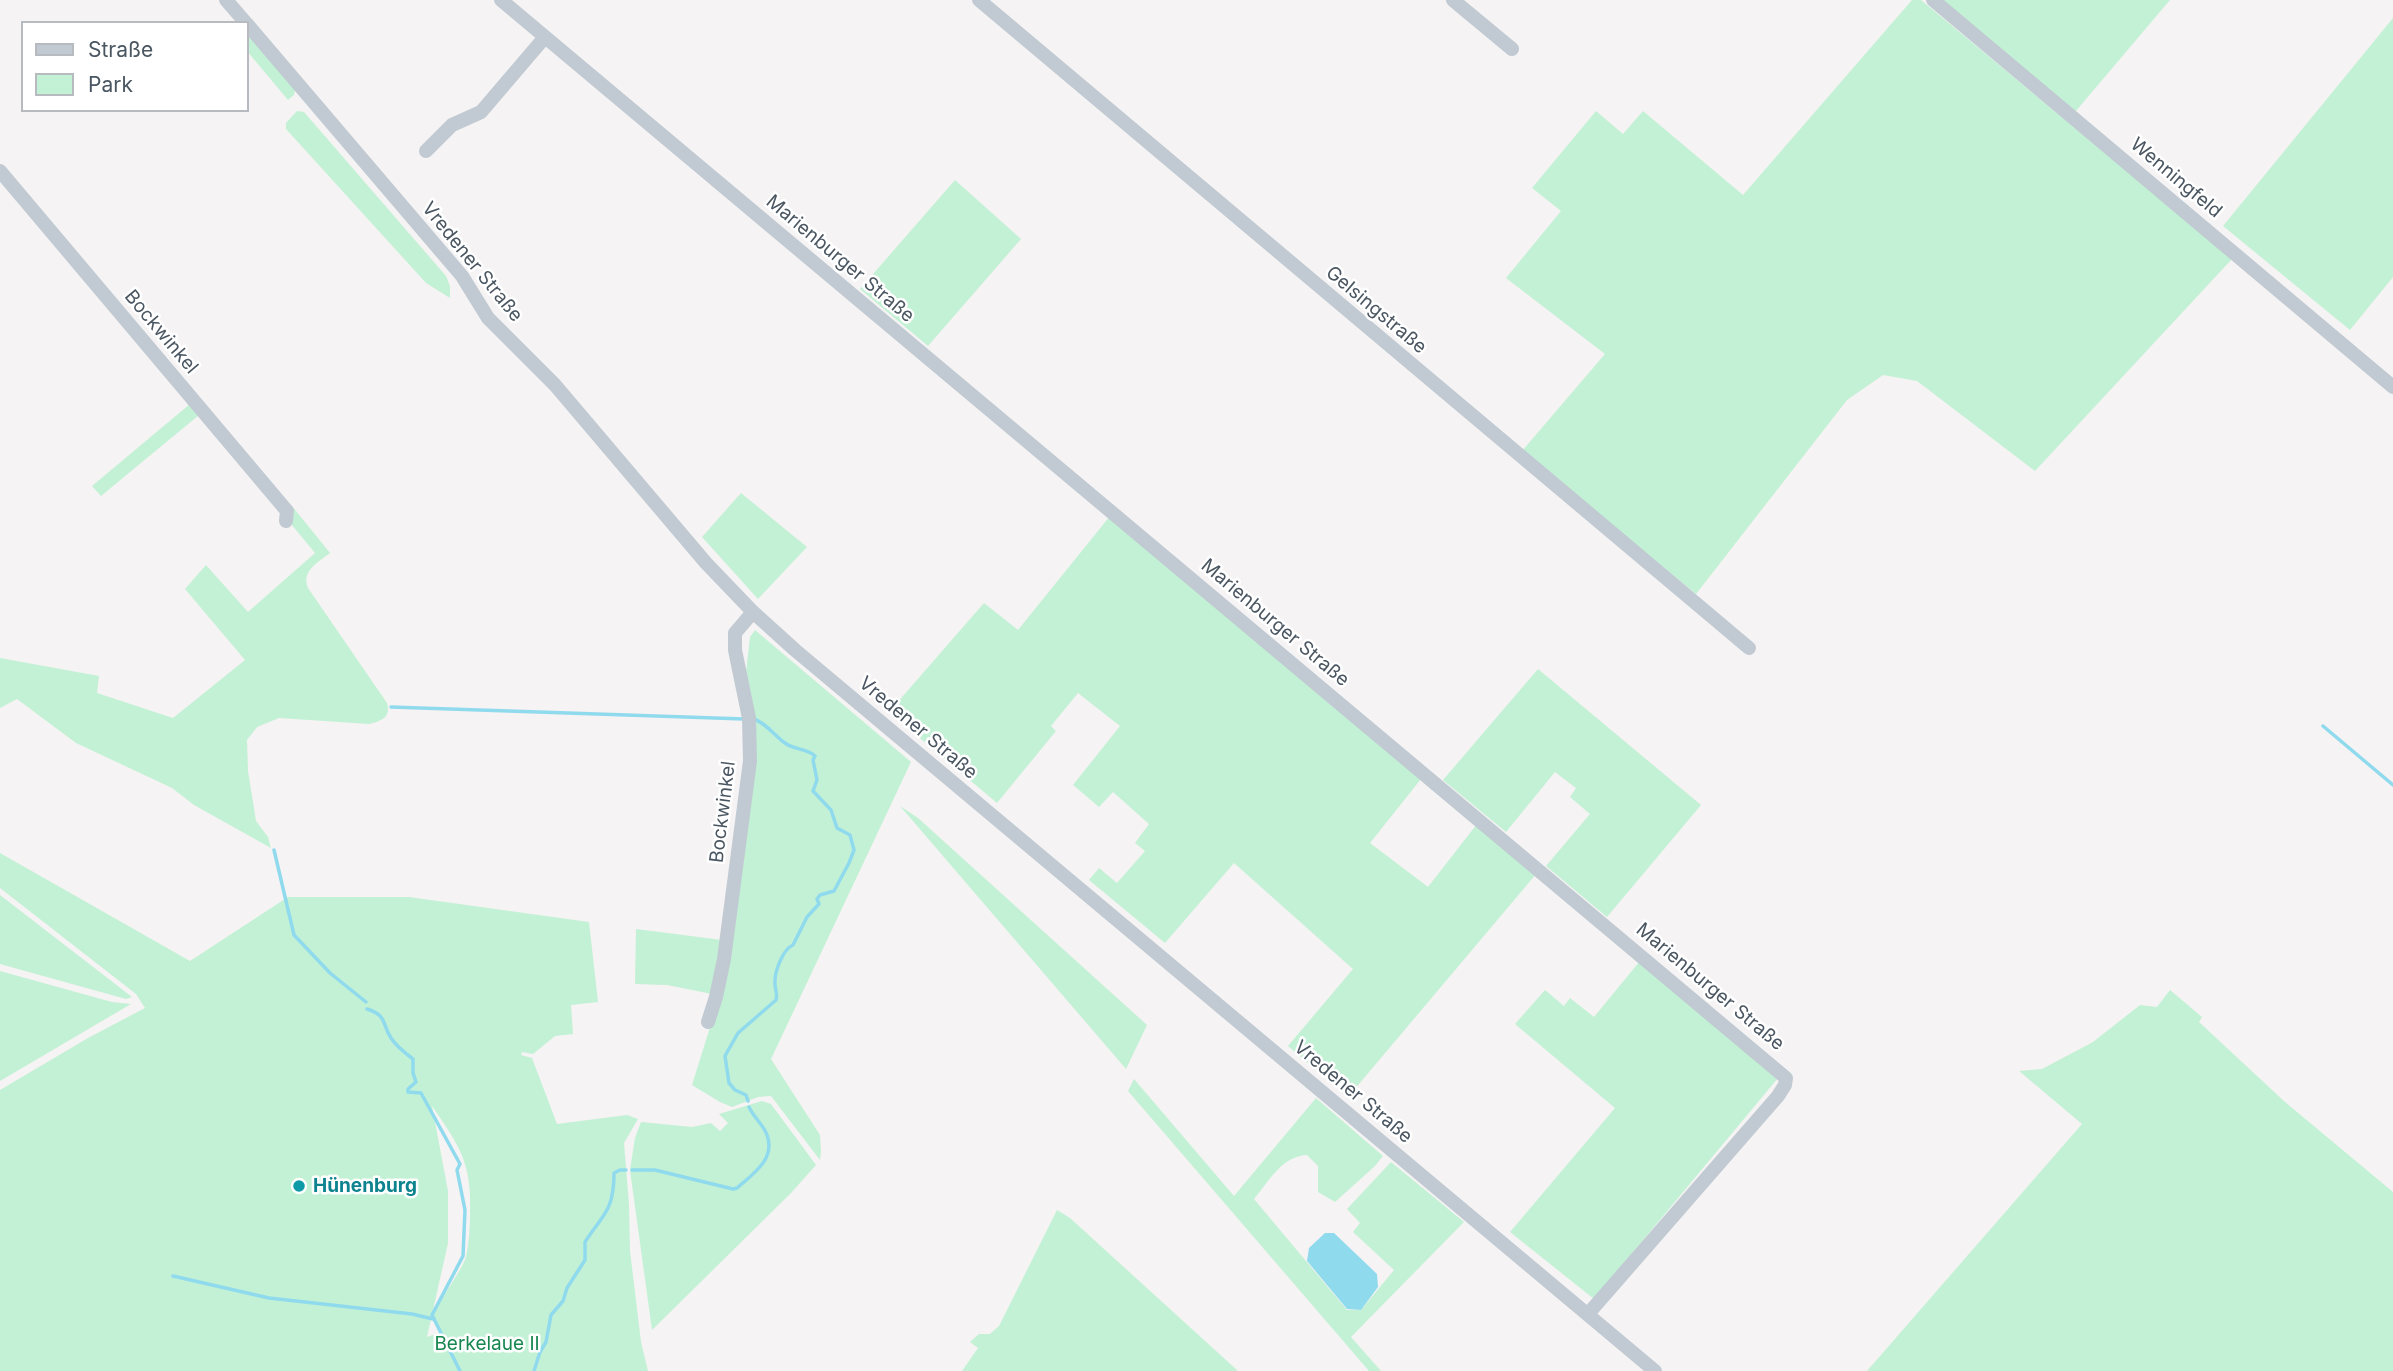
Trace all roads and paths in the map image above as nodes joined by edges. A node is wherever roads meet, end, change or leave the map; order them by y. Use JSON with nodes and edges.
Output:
{"nodes":[{"id":1,"x":226,"y":0,"type":"edge"},
{"id":2,"x":501,"y":0,"type":"edge"},
{"id":3,"x":979,"y":0,"type":"edge"},
{"id":4,"x":1454,"y":0,"type":"edge"},
{"id":5,"x":1933,"y":0,"type":"edge"},
{"id":6,"x":244,"y":21,"type":"edge"},
{"id":7,"x":248,"y":25,"type":"edge"},
{"id":8,"x":545,"y":37,"type":"junction"},
{"id":9,"x":1512,"y":49,"type":"dead end"},
{"id":10,"x":426,"y":151,"type":"dead end"},
{"id":11,"x":0,"y":171,"type":"edge"},
{"id":12,"x":2393,"y":387,"type":"edge"},
{"id":13,"x":286,"y":521,"type":"dead end"},
{"id":14,"x":753,"y":612,"type":"junction"},
{"id":15,"x":1749,"y":648,"type":"dead end"},
{"id":16,"x":708,"y":1022,"type":"dead end"},
{"id":17,"x":1588,"y":1314,"type":"junction"},
{"id":18,"x":1655,"y":1371,"type":"edge"}],
"edges":[{"from":1,"to":6,"type":"street","name":"Vredener Straße"},
{"from":2,"to":8,"type":"street","name":"Marienburger Straße"},
{"from":3,"to":15,"type":"street","name":"Gelsingstraße"},
{"from":4,"to":9,"type":"street"},
{"from":5,"to":12,"type":"street","name":"Wenningfeld"},
{"from":7,"to":14,"type":"street","name":"Vredener Straße"},
{"from":8,"to":10,"type":"street"},
{"from":8,"to":17,"type":"street","name":"Marienburger Straße"},
{"from":11,"to":13,"type":"street","name":"Bockwinkel"},
{"from":14,"to":16,"type":"street","name":"Bockwinkel"},
{"from":14,"to":17,"type":"street","name":"Vredener Straße"},
{"from":17,"to":18,"type":"street","name":"Vredener Straße"}]}
